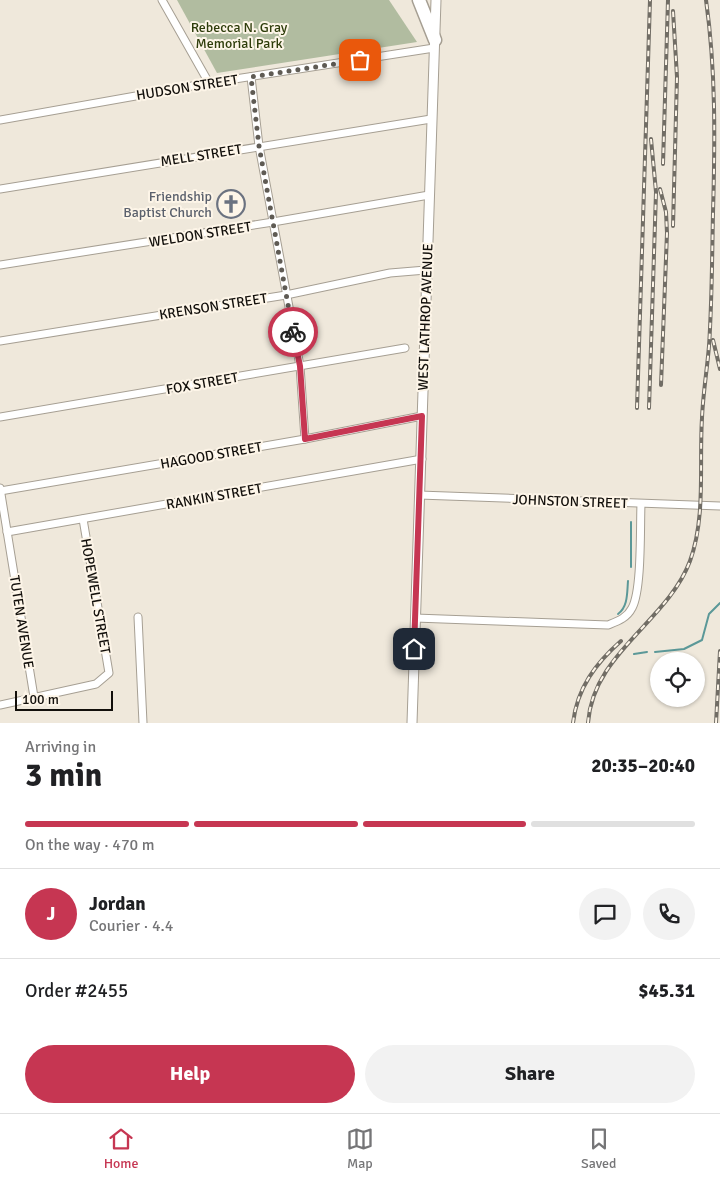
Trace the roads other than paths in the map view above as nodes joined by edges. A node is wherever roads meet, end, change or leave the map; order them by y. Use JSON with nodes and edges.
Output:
{"nodes":[{"id":1,"x":162,"y":0,"type":"edge"},
{"id":2,"x":419,"y":0,"type":"edge"},
{"id":3,"x":436,"y":0,"type":"edge"},
{"id":4,"x":434,"y":44,"type":"junction"},
{"id":5,"x":251,"y":77,"type":"junction"},
{"id":6,"x":208,"y":83,"type":"junction"},
{"id":7,"x":431,"y":119,"type":"junction"},
{"id":8,"x":0,"y":120,"type":"edge"},
{"id":9,"x":259,"y":146,"type":"junction"},
{"id":10,"x":0,"y":189,"type":"edge"},
{"id":11,"x":429,"y":195,"type":"junction"},
{"id":12,"x":273,"y":222,"type":"junction"},
{"id":13,"x":0,"y":266,"type":"edge"},
{"id":14,"x":426,"y":270,"type":"junction"},
{"id":15,"x":286,"y":295,"type":"junction"},
{"id":16,"x":0,"y":341,"type":"edge"},
{"id":17,"x":405,"y":348,"type":"dead end"},
{"id":18,"x":300,"y":366,"type":"junction"},
{"id":19,"x":422,"y":416,"type":"junction"},
{"id":20,"x":0,"y":417,"type":"edge"},
{"id":21,"x":305,"y":439,"type":"junction"},
{"id":22,"x":422,"y":459,"type":"junction"},
{"id":23,"x":0,"y":490,"type":"edge"},
{"id":24,"x":419,"y":495,"type":"junction"},
{"id":25,"x":641,"y":504,"type":"junction"},
{"id":26,"x":720,"y":506,"type":"edge"},
{"id":27,"x":83,"y":519,"type":"junction"},
{"id":28,"x":7,"y":532,"type":"junction"},
{"id":29,"x":138,"y":617,"type":"dead end"},
{"id":30,"x":416,"y":618,"type":"junction"},
{"id":31,"x":34,"y":697,"type":"junction"},
{"id":32,"x":0,"y":705,"type":"edge"},
{"id":33,"x":143,"y":723,"type":"edge"},
{"id":34,"x":412,"y":723,"type":"edge"}],
"edges":[{"from":1,"to":6,"type":"street"},
{"from":2,"to":4,"type":"highway"},
{"from":3,"to":4,"type":"street","name":"WEST LATHROP AVENUE"},
{"from":4,"to":5,"type":"street","name":"HUDSON STREET"},
{"from":4,"to":7,"type":"street","name":"WEST LATHROP AVENUE"},
{"from":5,"to":6,"type":"street","name":"HUDSON STREET"},
{"from":5,"to":9,"type":"street"},
{"from":6,"to":8,"type":"street","name":"HUDSON STREET"},
{"from":7,"to":9,"type":"street","name":"MELL STREET"},
{"from":7,"to":11,"type":"street","name":"WEST LATHROP AVENUE"},
{"from":9,"to":10,"type":"street","name":"MELL STREET"},
{"from":9,"to":12,"type":"street"},
{"from":11,"to":12,"type":"street","name":"WELDON STREET"},
{"from":11,"to":14,"type":"street","name":"WEST LATHROP AVENUE"},
{"from":12,"to":13,"type":"street","name":"WELDON STREET"},
{"from":12,"to":15,"type":"street"},
{"from":14,"to":15,"type":"street","name":"KRENSON STREET"},
{"from":14,"to":19,"type":"street","name":"WEST LATHROP AVENUE"},
{"from":15,"to":16,"type":"street","name":"KRENSON STREET"},
{"from":15,"to":18,"type":"street"},
{"from":17,"to":18,"type":"street","name":"FOX STREET"},
{"from":18,"to":20,"type":"street","name":"FOX STREET"},
{"from":18,"to":21,"type":"street"},
{"from":19,"to":21,"type":"street","name":"HAGOOD STREET"},
{"from":19,"to":22,"type":"street","name":"WEST LATHROP AVENUE"},
{"from":21,"to":23,"type":"street","name":"HAGOOD STREET"},
{"from":22,"to":24,"type":"street","name":"WEST LATHROP AVENUE"},
{"from":22,"to":27,"type":"street","name":"RANKIN STREET"},
{"from":23,"to":28,"type":"street","name":"TUTEN AVENUE"},
{"from":24,"to":25,"type":"street","name":"JOHNSTON STREET"},
{"from":24,"to":30,"type":"street","name":"WEST LATHROP AVENUE"},
{"from":25,"to":26,"type":"street","name":"JOHNSTON STREET"},
{"from":25,"to":30,"type":"street"},
{"from":27,"to":28,"type":"street","name":"RANKIN STREET"},
{"from":27,"to":31,"type":"street","name":"HOPEWELL STREET"},
{"from":28,"to":31,"type":"street","name":"TUTEN AVENUE"},
{"from":29,"to":33,"type":"street"},
{"from":30,"to":34,"type":"street","name":"WEST LATHROP AVENUE"},
{"from":31,"to":32,"type":"street"}]}
